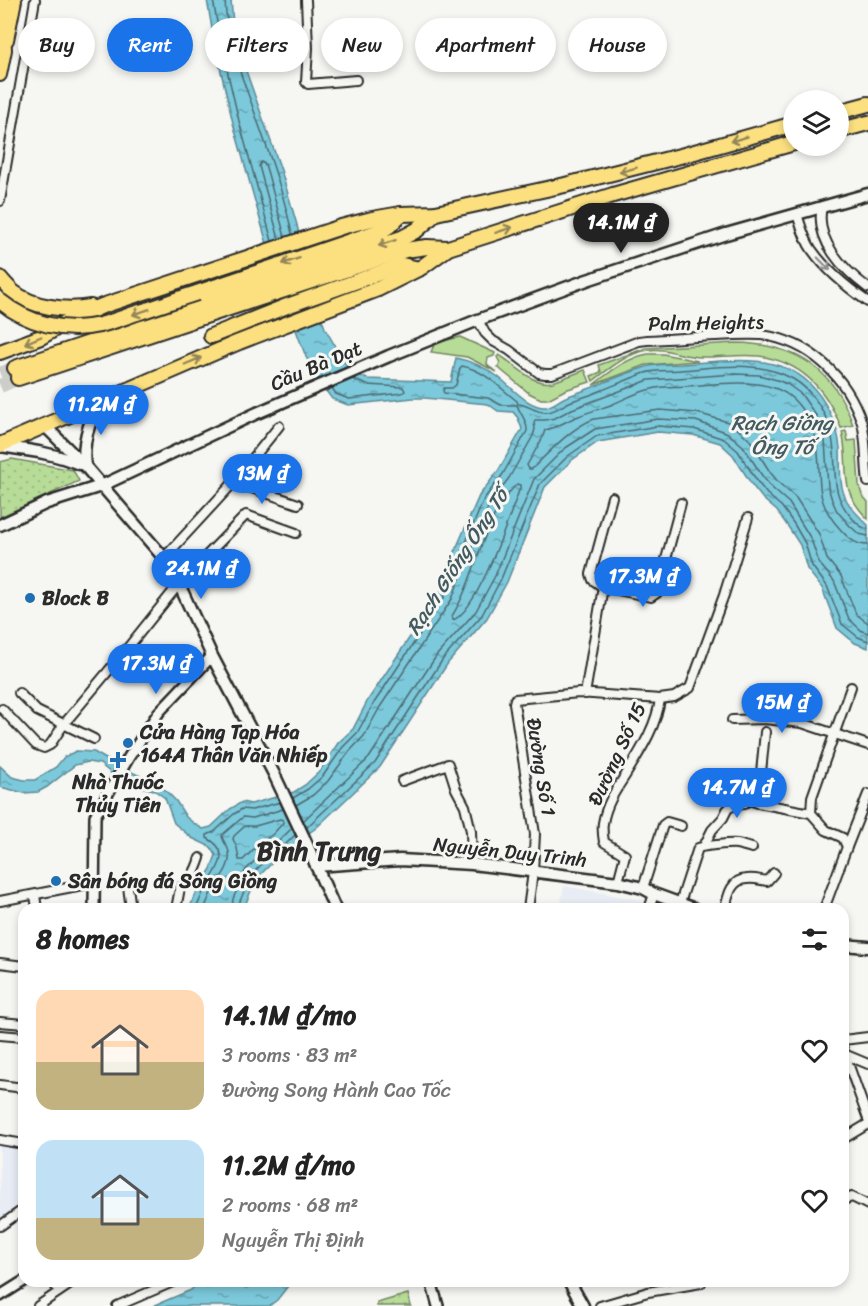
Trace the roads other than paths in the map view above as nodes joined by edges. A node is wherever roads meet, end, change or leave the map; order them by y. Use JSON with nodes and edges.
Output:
{"nodes":[{"id":1,"x":3,"y":0,"type":"edge"},
{"id":2,"x":15,"y":0,"type":"edge"},
{"id":3,"x":34,"y":0,"type":"edge"},
{"id":4,"x":306,"y":0,"type":"edge"},
{"id":5,"x":5,"y":50,"type":"junction"},
{"id":6,"x":0,"y":75,"type":"edge"},
{"id":7,"x":356,"y":80,"type":"dead end"},
{"id":8,"x":868,"y":104,"type":"edge"},
{"id":9,"x":849,"y":109,"type":"edge"},
{"id":10,"x":868,"y":123,"type":"edge"},
{"id":11,"x":783,"y":127,"type":"edge"},
{"id":12,"x":849,"y":128,"type":"edge"},
{"id":13,"x":783,"y":146,"type":"edge"},
{"id":14,"x":868,"y":194,"type":"edge"},
{"id":15,"x":0,"y":201,"type":"edge"},
{"id":16,"x":822,"y":207,"type":"junction"},
{"id":17,"x":436,"y":213,"type":"junction"},
{"id":18,"x":401,"y":214,"type":"junction"},
{"id":19,"x":797,"y":214,"type":"junction"},
{"id":20,"x":448,"y":248,"type":"junction"},
{"id":21,"x":332,"y":268,"type":"junction"},
{"id":22,"x":419,"y":269,"type":"junction"},
{"id":23,"x":0,"y":278,"type":"edge"},
{"id":24,"x":868,"y":288,"type":"edge"},
{"id":25,"x":0,"y":301,"type":"edge"},
{"id":26,"x":868,"y":302,"type":"edge"},
{"id":27,"x":102,"y":306,"type":"junction"},
{"id":28,"x":478,"y":320,"type":"junction"},
{"id":29,"x":211,"y":336,"type":"dead end"},
{"id":30,"x":0,"y":352,"type":"edge"},
{"id":31,"x":17,"y":373,"type":"tunnel mouth"},
{"id":32,"x":101,"y":402,"type":"junction"},
{"id":33,"x":45,"y":426,"type":"junction"},
{"id":34,"x":279,"y":426,"type":"dead end"},
{"id":35,"x":0,"y":445,"type":"edge"},
{"id":36,"x":85,"y":466,"type":"junction"},
{"id":37,"x":234,"y":482,"type":"junction"},
{"id":38,"x":868,"y":482,"type":"edge"},
{"id":39,"x":101,"y":486,"type":"junction"},
{"id":40,"x":612,"y":497,"type":"dead end"},
{"id":41,"x":681,"y":503,"type":"dead end"},
{"id":42,"x":298,"y":504,"type":"dead end"},
{"id":43,"x":748,"y":518,"type":"dead end"},
{"id":44,"x":0,"y":525,"type":"edge"},
{"id":45,"x":296,"y":533,"type":"dead end"},
{"id":46,"x":164,"y":558,"type":"junction"},
{"id":47,"x":179,"y":584,"type":"junction"},
{"id":48,"x":603,"y":587,"type":"junction"},
{"id":49,"x":212,"y":656,"type":"junction"},
{"id":50,"x":850,"y":687,"type":"dead end"},
{"id":51,"x":19,"y":693,"type":"dead end"},
{"id":52,"x":585,"y":694,"type":"junction"},
{"id":53,"x":660,"y":699,"type":"junction"},
{"id":54,"x":2,"y":709,"type":"dead end"},
{"id":55,"x":732,"y":720,"type":"dead end"},
{"id":56,"x":64,"y":724,"type":"junction"},
{"id":57,"x":765,"y":732,"type":"dead end"},
{"id":58,"x":834,"y":734,"type":"junction"},
{"id":59,"x":94,"y":739,"type":"dead end"},
{"id":60,"x":868,"y":745,"type":"edge"},
{"id":61,"x":402,"y":781,"type":"dead end"},
{"id":62,"x":709,"y":788,"type":"dead end"},
{"id":63,"x":868,"y":794,"type":"edge"},
{"id":64,"x":748,"y":800,"type":"junction"},
{"id":65,"x":758,"y":803,"type":"junction"},
{"id":66,"x":811,"y":813,"type":"junction"},
{"id":67,"x":681,"y":826,"type":"dead end"},
{"id":68,"x":704,"y":846,"type":"junction"},
{"id":69,"x":752,"y":848,"type":"dead end"},
{"id":70,"x":847,"y":848,"type":"junction"},
{"id":71,"x":200,"y":858,"type":"dead end"},
{"id":72,"x":472,"y":864,"type":"junction"},
{"id":73,"x":316,"y":866,"type":"junction"},
{"id":74,"x":533,"y":872,"type":"junction"},
{"id":75,"x":774,"y":873,"type":"dead end"},
{"id":76,"x":618,"y":882,"type":"junction"},
{"id":77,"x":93,"y":883,"type":"junction"},
{"id":78,"x":128,"y":887,"type":"dead end"},
{"id":79,"x":643,"y":888,"type":"junction"},
{"id":80,"x":654,"y":894,"type":"junction"},
{"id":81,"x":35,"y":895,"type":"junction"},
{"id":82,"x":0,"y":901,"type":"edge"},
{"id":83,"x":36,"y":903,"type":"edge"},
{"id":84,"x":94,"y":903,"type":"edge"},
{"id":85,"x":130,"y":903,"type":"edge"},
{"id":86,"x":177,"y":903,"type":"edge"},
{"id":87,"x":332,"y":903,"type":"edge"},
{"id":88,"x":529,"y":903,"type":"edge"},
{"id":89,"x":651,"y":903,"type":"edge"},
{"id":90,"x":680,"y":903,"type":"joint"},
{"id":91,"x":727,"y":903,"type":"edge"},
{"id":92,"x":826,"y":903,"type":"edge"},
{"id":93,"x":849,"y":945,"type":"edge"},
{"id":94,"x":868,"y":947,"type":"edge"},
{"id":95,"x":0,"y":963,"type":"edge"},
{"id":96,"x":18,"y":965,"type":"edge"},
{"id":97,"x":0,"y":1022,"type":"edge"},
{"id":98,"x":18,"y":1024,"type":"edge"},
{"id":99,"x":0,"y":1035,"type":"edge"},
{"id":100,"x":18,"y":1036,"type":"edge"},
{"id":101,"x":868,"y":1037,"type":"edge"},
{"id":102,"x":849,"y":1039,"type":"edge"},
{"id":103,"x":849,"y":1055,"type":"edge"},
{"id":104,"x":868,"y":1064,"type":"edge"},
{"id":105,"x":849,"y":1067,"type":"edge"},
{"id":106,"x":0,"y":1085,"type":"edge"},
{"id":107,"x":18,"y":1087,"type":"edge"},
{"id":108,"x":868,"y":1122,"type":"edge"},
{"id":109,"x":849,"y":1135,"type":"edge"},
{"id":110,"x":0,"y":1140,"type":"edge"},
{"id":111,"x":18,"y":1143,"type":"edge"},
{"id":112,"x":849,"y":1198,"type":"edge"},
{"id":113,"x":868,"y":1205,"type":"edge"},
{"id":114,"x":18,"y":1213,"type":"edge"},
{"id":115,"x":0,"y":1226,"type":"edge"},
{"id":116,"x":18,"y":1285,"type":"edge"},
{"id":117,"x":56,"y":1287,"type":"edge"},
{"id":118,"x":65,"y":1287,"type":"edge"},
{"id":119,"x":161,"y":1287,"type":"edge"},
{"id":120,"x":432,"y":1287,"type":"edge"},
{"id":121,"x":572,"y":1287,"type":"edge"},
{"id":122,"x":677,"y":1287,"type":"edge"},
{"id":123,"x":59,"y":1291,"type":"junction"},
{"id":124,"x":0,"y":1296,"type":"edge"},
{"id":125,"x":38,"y":1306,"type":"edge"},
{"id":126,"x":117,"y":1306,"type":"edge"},
{"id":127,"x":438,"y":1306,"type":"edge"},
{"id":128,"x":583,"y":1306,"type":"edge"},
{"id":129,"x":600,"y":1306,"type":"edge"}],
"edges":[{"from":1,"to":5,"type":"main road"},
{"from":2,"to":5,"type":"main road"},
{"from":3,"to":15,"type":"street"},
{"from":4,"to":7,"type":"street"},
{"from":5,"to":6,"type":"main road"},
{"from":8,"to":9,"type":"highway"},
{"from":10,"to":12,"type":"highway"},
{"from":11,"to":17,"type":"highway","one_way":true},
{"from":20,"to":13,"type":"highway","one_way":true},
{"from":14,"to":16,"type":"main road","name":"Cầu Bà Dạt"},
{"from":16,"to":19,"type":"main road","name":"Cầu Bà Dạt"},
{"from":16,"to":24,"type":"street"},
{"from":17,"to":18,"type":"highway"},
{"from":17,"to":21,"type":"highway","one_way":true},
{"from":18,"to":25,"type":"highway","one_way":true,"bridge":true},
{"from":18,"to":27,"type":"highway"},
{"from":19,"to":26,"type":"street","one_way":true},
{"from":19,"to":28,"type":"main road","name":"Cầu Bà Dạt"},
{"from":20,"to":21,"type":"highway"},
{"from":20,"to":22,"type":"highway"},
{"from":21,"to":31,"type":"highway"},
{"from":22,"to":29,"type":"highway"},
{"from":32,"to":22,"type":"highway","one_way":true},
{"from":23,"to":27,"type":"highway"},
{"from":27,"to":30,"type":"highway","one_way":true},
{"from":28,"to":38,"type":"street","name":"Palm Heights"},
{"from":28,"to":39,"type":"main road","name":"Cầu Bà Dạt"},
{"from":32,"to":33,"type":"highway"},
{"from":32,"to":36,"type":"main road"},
{"from":33,"to":35,"type":"highway"},
{"from":33,"to":36,"type":"main road"},
{"from":34,"to":37,"type":"street"},
{"from":35,"to":36,"type":"main road"},
{"from":36,"to":39,"type":"main road"},
{"from":37,"to":42,"type":"street"},
{"from":37,"to":46,"type":"street"},
{"from":39,"to":44,"type":"main road","name":"Cầu Bà Dạt"},
{"from":39,"to":46,"type":"main road"},
{"from":40,"to":48,"type":"street"},
{"from":41,"to":48,"type":"street"},
{"from":43,"to":53,"type":"street"},
{"from":45,"to":47,"type":"street"},
{"from":46,"to":47,"type":"main road"},
{"from":47,"to":49,"type":"main road"},
{"from":47,"to":56,"type":"street"},
{"from":48,"to":52,"type":"street"},
{"from":49,"to":73,"type":"main road"},
{"from":49,"to":77,"type":"street"},
{"from":50,"to":58,"type":"street"},
{"from":51,"to":56,"type":"street"},
{"from":52,"to":53,"type":"street"},
{"from":52,"to":74,"type":"street","name":"Đường Số 1"},
{"from":53,"to":76,"type":"street","name":"Đường Số 15"},
{"from":54,"to":56,"type":"street"},
{"from":55,"to":58,"type":"street"},
{"from":56,"to":59,"type":"street"},
{"from":57,"to":65,"type":"street"},
{"from":58,"to":60,"type":"street"},
{"from":58,"to":66,"type":"street"},
{"from":61,"to":72,"type":"street"},
{"from":62,"to":64,"type":"street"},
{"from":63,"to":70,"type":"street"},
{"from":64,"to":65,"type":"street"},
{"from":64,"to":68,"type":"street"},
{"from":65,"to":66,"type":"street"},
{"from":66,"to":70,"type":"street"},
{"from":67,"to":79,"type":"street"},
{"from":68,"to":69,"type":"street"},
{"from":68,"to":90,"type":"street"},
{"from":70,"to":92,"type":"street"},
{"from":71,"to":86,"type":"street"},
{"from":72,"to":73,"type":"main road","name":"Nguyễn Duy Trinh"},
{"from":72,"to":74,"type":"main road","name":"Nguyễn Duy Trinh"},
{"from":73,"to":87,"type":"main road"},
{"from":74,"to":76,"type":"main road","name":"Nguyễn Duy Trinh"},
{"from":74,"to":88,"type":"street","name":"Đường Số 1"},
{"from":75,"to":91,"type":"street"},
{"from":76,"to":79,"type":"main road","name":"Nguyễn Duy Trinh"},
{"from":77,"to":81,"type":"street"},
{"from":77,"to":84,"type":"street"},
{"from":78,"to":85,"type":"street"},
{"from":79,"to":80,"type":"main road","name":"Nguyễn Duy Trinh"},
{"from":80,"to":89,"type":"street"},
{"from":80,"to":90,"type":"main road","name":"Nguyễn Duy Trinh"},
{"from":81,"to":82,"type":"street"},
{"from":81,"to":83,"type":"street"},
{"from":93,"to":94,"type":"main road"},
{"from":95,"to":96,"type":"street"},
{"from":97,"to":98,"type":"street"},
{"from":99,"to":100,"type":"street"},
{"from":101,"to":102,"type":"street"},
{"from":103,"to":104,"type":"street"},
{"from":105,"to":108,"type":"street"},
{"from":106,"to":107,"type":"street"},
{"from":108,"to":109,"type":"street"},
{"from":110,"to":111,"type":"street"},
{"from":112,"to":113,"type":"street"},
{"from":114,"to":115,"type":"street"},
{"from":116,"to":124,"type":"street"},
{"from":117,"to":123,"type":"street"},
{"from":118,"to":123,"type":"street"},
{"from":119,"to":126,"type":"street"},
{"from":120,"to":127,"type":"street"},
{"from":121,"to":128,"type":"main road"},
{"from":122,"to":129,"type":"street"},
{"from":123,"to":125,"type":"street"}]}
